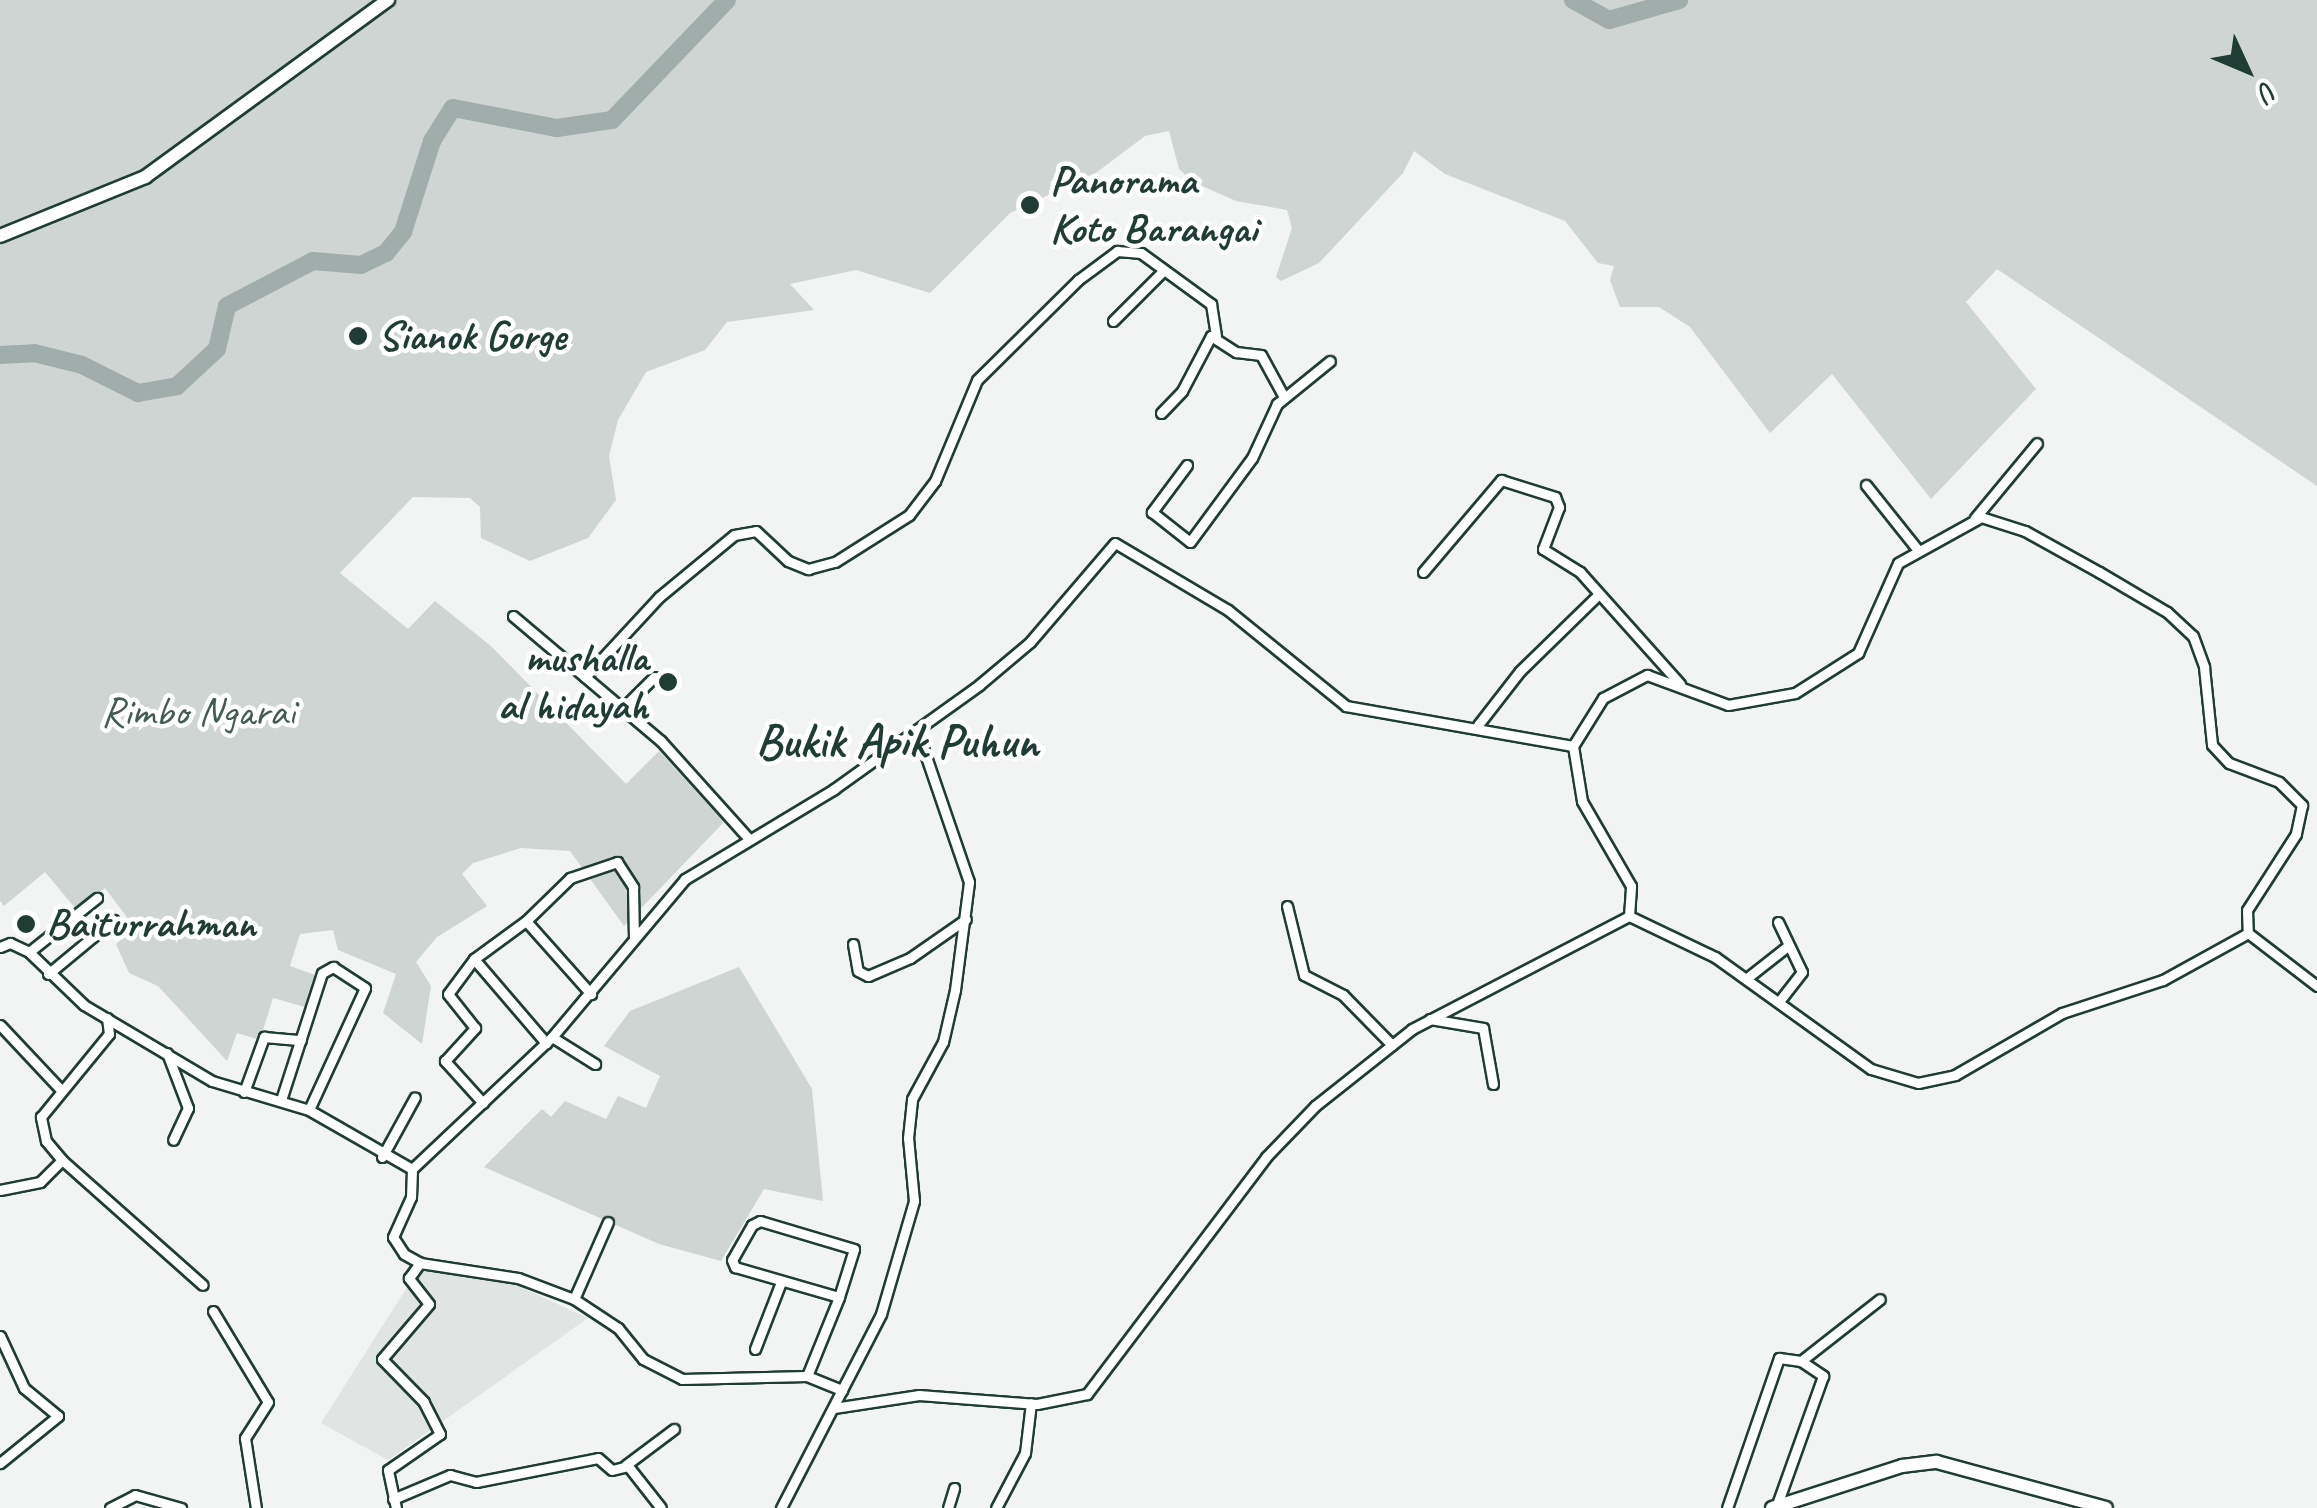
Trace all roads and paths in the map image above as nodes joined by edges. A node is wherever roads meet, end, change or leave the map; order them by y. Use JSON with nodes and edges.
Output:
{"nodes":[{"id":1,"x":388,"y":0,"type":"edge"},
{"id":2,"x":0,"y":236,"type":"edge"},
{"id":3,"x":1164,"y":270,"type":"junction"},
{"id":4,"x":1114,"y":321,"type":"dead end"},
{"id":5,"x":1216,"y":336,"type":"junction"},
{"id":6,"x":1330,"y":361,"type":"dead end"},
{"id":7,"x":1284,"y":396,"type":"junction"},
{"id":8,"x":1161,"y":412,"type":"dead end"},
{"id":9,"x":2037,"y":443,"type":"dead end"},
{"id":10,"x":1187,"y":465,"type":"dead end"},
{"id":11,"x":1866,"y":485,"type":"dead end"},
{"id":12,"x":1973,"y":520,"type":"junction"},
{"id":13,"x":1917,"y":549,"type":"junction"},
{"id":14,"x":1423,"y":572,"type":"dead end"},
{"id":15,"x":1598,"y":595,"type":"junction"},
{"id":16,"x":513,"y":616,"type":"dead end"},
{"id":17,"x":585,"y":677,"type":"junction"},
{"id":18,"x":654,"y":677,"type":"dead end"},
{"id":19,"x":1689,"y":693,"type":"junction"},
{"id":20,"x":623,"y":708,"type":"junction"},
{"id":21,"x":1478,"y":725,"type":"junction"},
{"id":22,"x":918,"y":733,"type":"junction"},
{"id":23,"x":1573,"y":746,"type":"junction"},
{"id":24,"x":748,"y":838,"type":"junction"},
{"id":25,"x":98,"y":898,"type":"dead end"},
{"id":26,"x":1287,"y":906,"type":"dead end"},
{"id":27,"x":1629,"y":916,"type":"junction"},
{"id":28,"x":966,"y":919,"type":"junction"},
{"id":29,"x":113,"y":920,"type":"dead end"},
{"id":30,"x":526,"y":921,"type":"junction"},
{"id":31,"x":1778,"y":922,"type":"dead end"},
{"id":32,"x":2248,"y":933,"type":"junction"},
{"id":33,"x":634,"y":938,"type":"junction"},
{"id":34,"x":853,"y":944,"type":"dead end"},
{"id":35,"x":1790,"y":944,"type":"junction"},
{"id":36,"x":0,"y":947,"type":"edge"},
{"id":37,"x":29,"y":952,"type":"junction"},
{"id":38,"x":474,"y":958,"type":"junction"},
{"id":39,"x":48,"y":974,"type":"junction"},
{"id":40,"x":1747,"y":978,"type":"junction"},
{"id":41,"x":2317,"y":986,"type":"edge"},
{"id":42,"x":590,"y":994,"type":"junction"},
{"id":43,"x":1779,"y":1001,"type":"junction"},
{"id":44,"x":106,"y":1018,"type":"junction"},
{"id":45,"x":1430,"y":1018,"type":"junction"},
{"id":46,"x":0,"y":1025,"type":"edge"},
{"id":47,"x":118,"y":1025,"type":"junction"},
{"id":48,"x":109,"y":1034,"type":"junction"},
{"id":49,"x":301,"y":1040,"type":"junction"},
{"id":50,"x":549,"y":1040,"type":"junction"},
{"id":51,"x":1392,"y":1045,"type":"junction"},
{"id":52,"x":166,"y":1050,"type":"junction"},
{"id":53,"x":595,"y":1064,"type":"dead end"},
{"id":54,"x":1493,"y":1084,"type":"dead end"},
{"id":55,"x":60,"y":1089,"type":"junction"},
{"id":56,"x":244,"y":1092,"type":"junction"},
{"id":57,"x":415,"y":1097,"type":"dead end"},
{"id":58,"x":282,"y":1100,"type":"junction"},
{"id":59,"x":483,"y":1103,"type":"junction"},
{"id":60,"x":310,"y":1110,"type":"junction"},
{"id":61,"x":174,"y":1140,"type":"dead end"},
{"id":62,"x":382,"y":1157,"type":"junction"},
{"id":63,"x":62,"y":1160,"type":"junction"},
{"id":64,"x":412,"y":1169,"type":"junction"},
{"id":65,"x":0,"y":1190,"type":"edge"},
{"id":66,"x":608,"y":1222,"type":"dead end"},
{"id":67,"x":420,"y":1263,"type":"junction"},
{"id":68,"x":781,"y":1282,"type":"junction"},
{"id":69,"x":203,"y":1285,"type":"dead end"},
{"id":70,"x":839,"y":1297,"type":"junction"},
{"id":71,"x":574,"y":1298,"type":"junction"},
{"id":72,"x":1880,"y":1299,"type":"dead end"},
{"id":73,"x":214,"y":1311,"type":"dead end"},
{"id":74,"x":0,"y":1336,"type":"edge"},
{"id":75,"x":755,"y":1350,"type":"dead end"},
{"id":76,"x":1801,"y":1361,"type":"junction"},
{"id":77,"x":807,"y":1376,"type":"junction"},
{"id":78,"x":842,"y":1390,"type":"junction"},
{"id":79,"x":1030,"y":1403,"type":"junction"},
{"id":80,"x":834,"y":1408,"type":"junction"},
{"id":81,"x":674,"y":1429,"type":"dead end"},
{"id":82,"x":0,"y":1463,"type":"edge"},
{"id":83,"x":626,"y":1465,"type":"junction"},
{"id":84,"x":954,"y":1488,"type":"dead end"},
{"id":85,"x":1806,"y":1503,"type":"edge"},
{"id":86,"x":394,"y":1504,"type":"edge"},
{"id":87,"x":1774,"y":1507,"type":"edge"},
{"id":88,"x":110,"y":1508,"type":"edge"},
{"id":89,"x":182,"y":1508,"type":"edge"},
{"id":90,"x":256,"y":1508,"type":"edge"},
{"id":91,"x":661,"y":1508,"type":"edge"},
{"id":92,"x":781,"y":1508,"type":"edge"},
{"id":93,"x":948,"y":1508,"type":"edge"},
{"id":94,"x":996,"y":1508,"type":"edge"},
{"id":95,"x":1727,"y":1508,"type":"edge"},
{"id":96,"x":2106,"y":1508,"type":"edge"}],
"edges":[{"from":1,"to":2,"type":"main road"},
{"from":3,"to":4,"type":"street"},
{"from":3,"to":5,"type":"street"},
{"from":3,"to":17,"type":"street"},
{"from":5,"to":7,"type":"street"},
{"from":5,"to":8,"type":"street"},
{"from":6,"to":7,"type":"street"},
{"from":7,"to":10,"type":"street"},
{"from":9,"to":12,"type":"street"},
{"from":11,"to":13,"type":"street"},
{"from":12,"to":13,"type":"street"},
{"from":12,"to":32,"type":"street"},
{"from":13,"to":19,"type":"street"},
{"from":14,"to":15,"type":"street"},
{"from":15,"to":19,"type":"street"},
{"from":15,"to":21,"type":"street"},
{"from":16,"to":17,"type":"street"},
{"from":17,"to":20,"type":"street"},
{"from":18,"to":20,"type":"street"},
{"from":19,"to":23,"type":"street"},
{"from":20,"to":24,"type":"street"},
{"from":21,"to":22,"type":"street"},
{"from":21,"to":23,"type":"street"},
{"from":22,"to":24,"type":"street"},
{"from":22,"to":28,"type":"street"},
{"from":23,"to":27,"type":"street"},
{"from":24,"to":33,"type":"street"},
{"from":25,"to":37,"type":"street"},
{"from":26,"to":51,"type":"street"},
{"from":27,"to":40,"type":"street"},
{"from":27,"to":45,"type":"street"},
{"from":28,"to":34,"type":"street"},
{"from":28,"to":78,"type":"street"},
{"from":29,"to":39,"type":"street"},
{"from":30,"to":33,"type":"street"},
{"from":30,"to":38,"type":"street"},
{"from":30,"to":42,"type":"street"},
{"from":31,"to":35,"type":"street"},
{"from":32,"to":41,"type":"street"},
{"from":32,"to":43,"type":"street"},
{"from":33,"to":42,"type":"street"},
{"from":35,"to":40,"type":"street"},
{"from":35,"to":43,"type":"street"},
{"from":36,"to":37,"type":"street"},
{"from":37,"to":39,"type":"street"},
{"from":38,"to":50,"type":"street"},
{"from":38,"to":59,"type":"street"},
{"from":39,"to":44,"type":"street"},
{"from":40,"to":43,"type":"street"},
{"from":42,"to":50,"type":"street"},
{"from":44,"to":47,"type":"street"},
{"from":44,"to":48,"type":"street"},
{"from":45,"to":51,"type":"street"},
{"from":45,"to":54,"type":"street"},
{"from":46,"to":55,"type":"street"},
{"from":47,"to":48,"type":"street"},
{"from":47,"to":52,"type":"street"},
{"from":48,"to":55,"type":"street"},
{"from":49,"to":56,"type":"street"},
{"from":49,"to":58,"type":"street"},
{"from":49,"to":60,"type":"street"},
{"from":50,"to":53,"type":"street"},
{"from":50,"to":59,"type":"street"},
{"from":51,"to":79,"type":"street"},
{"from":52,"to":56,"type":"street"},
{"from":52,"to":61,"type":"street"},
{"from":55,"to":63,"type":"street"},
{"from":56,"to":58,"type":"street"},
{"from":57,"to":62,"type":"street"},
{"from":58,"to":60,"type":"street"},
{"from":59,"to":64,"type":"street"},
{"from":60,"to":62,"type":"street"},
{"from":62,"to":64,"type":"street"},
{"from":63,"to":65,"type":"street"},
{"from":63,"to":69,"type":"street"},
{"from":64,"to":67,"type":"street"},
{"from":66,"to":71,"type":"street"},
{"from":67,"to":71,"type":"street"},
{"from":67,"to":86,"type":"street"},
{"from":68,"to":70,"type":"street"},
{"from":68,"to":70,"type":"street"},
{"from":68,"to":75,"type":"street"},
{"from":70,"to":77,"type":"street"},
{"from":71,"to":77,"type":"street"},
{"from":72,"to":76,"type":"street"},
{"from":73,"to":90,"type":"street"},
{"from":74,"to":82,"type":"street"},
{"from":76,"to":87,"type":"street"},
{"from":76,"to":95,"type":"street"},
{"from":77,"to":78,"type":"street"},
{"from":78,"to":80,"type":"street"},
{"from":79,"to":80,"type":"street"},
{"from":79,"to":94,"type":"street"},
{"from":80,"to":92,"type":"street"},
{"from":81,"to":83,"type":"street"},
{"from":83,"to":86,"type":"street"},
{"from":83,"to":91,"type":"street"},
{"from":84,"to":93,"type":"street"},
{"from":85,"to":87,"type":"main road"},
{"from":85,"to":96,"type":"main road"},
{"from":88,"to":89,"type":"street"}]}
